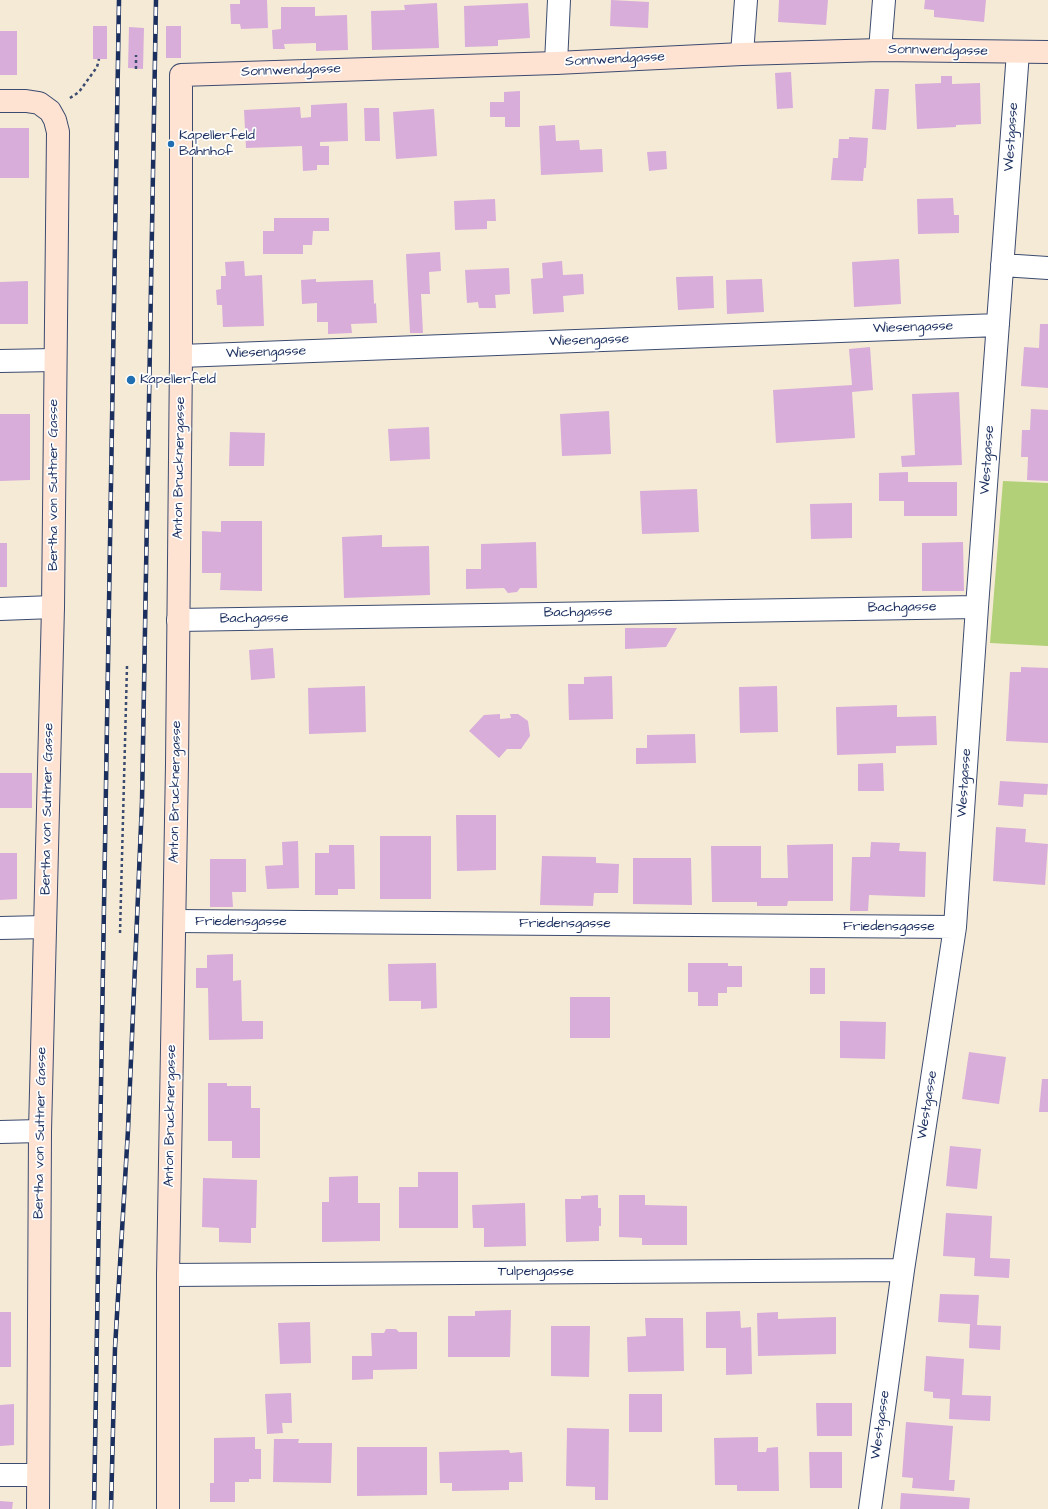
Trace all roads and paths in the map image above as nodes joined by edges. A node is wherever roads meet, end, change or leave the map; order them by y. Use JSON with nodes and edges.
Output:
{"nodes":[{"id":1,"x":559,"y":0,"type":"edge"},
{"id":2,"x":746,"y":0,"type":"edge"},
{"id":3,"x":884,"y":0,"type":"edge"},
{"id":4,"x":880,"y":50,"type":"junction"},
{"id":5,"x":1018,"y":52,"type":"junction"},
{"id":6,"x":1048,"y":52,"type":"edge"},
{"id":7,"x":742,"y":54,"type":"junction"},
{"id":8,"x":136,"y":55,"type":"dead end"},
{"id":9,"x":99,"y":59,"type":"dead end"},
{"id":10,"x":556,"y":63,"type":"junction"},
{"id":11,"x":136,"y":69,"type":"dead end"},
{"id":12,"x":181,"y":75,"type":"joint"},
{"id":13,"x":0,"y":101,"type":"edge"},
{"id":14,"x":50,"y":111,"type":"junction"},
{"id":15,"x":1002,"y":265,"type":"junction"},
{"id":16,"x":1048,"y":268,"type":"edge"},
{"id":17,"x":998,"y":325,"type":"junction"},
{"id":18,"x":181,"y":356,"type":"junction"},
{"id":19,"x":55,"y":360,"type":"junction"},
{"id":20,"x":0,"y":361,"type":"edge"},
{"id":21,"x":53,"y":607,"type":"junction"},
{"id":22,"x":977,"y":607,"type":"junction"},
{"id":23,"x":0,"y":609,"type":"edge"},
{"id":24,"x":178,"y":620,"type":"junction"},
{"id":25,"x":127,"y":666,"type":"dead end"},
{"id":26,"x":175,"y":921,"type":"junction"},
{"id":27,"x":45,"y":927,"type":"junction"},
{"id":28,"x":955,"y":927,"type":"junction"},
{"id":29,"x":0,"y":928,"type":"edge"},
{"id":30,"x":120,"y":932,"type":"dead end"},
{"id":31,"x":40,"y":1131,"type":"junction"},
{"id":32,"x":0,"y":1132,"type":"edge"},
{"id":33,"x":903,"y":1270,"type":"junction"},
{"id":34,"x":168,"y":1275,"type":"junction"},
{"id":35,"x":0,"y":1475,"type":"edge"},
{"id":36,"x":38,"y":1475,"type":"junction"},
{"id":37,"x":38,"y":1509,"type":"edge"},
{"id":38,"x":168,"y":1509,"type":"edge"},
{"id":39,"x":870,"y":1509,"type":"edge"}],
"edges":[{"from":1,"to":10,"type":"street"},
{"from":2,"to":7,"type":"street"},
{"from":3,"to":4,"type":"street"},
{"from":4,"to":5,"type":"street","name":"Sonnwendgasse"},
{"from":4,"to":7,"type":"street","name":"Sonnwendgasse"},
{"from":5,"to":6,"type":"street","name":"Sonnwendgasse"},
{"from":5,"to":15,"type":"street","name":"Westgasse"},
{"from":7,"to":10,"type":"street","name":"Sonnwendgasse"},
{"from":8,"to":11,"type":"path"},
{"from":9,"to":14,"type":"path"},
{"from":10,"to":12,"type":"street","name":"Sonnwendgasse"},
{"from":12,"to":18,"type":"street","name":"Anton Brucknergasse"},
{"from":13,"to":14,"type":"street"},
{"from":14,"to":19,"type":"street","name":"Bertha von Suttner Gasse"},
{"from":15,"to":16,"type":"street"},
{"from":15,"to":17,"type":"street","name":"Westgasse"},
{"from":17,"to":18,"type":"street","name":"Wiesengasse"},
{"from":17,"to":22,"type":"street","name":"Westgasse"},
{"from":18,"to":24,"type":"street","name":"Anton Brucknergasse"},
{"from":19,"to":20,"type":"street"},
{"from":19,"to":21,"type":"street","name":"Bertha von Suttner Gasse"},
{"from":21,"to":23,"type":"street"},
{"from":21,"to":27,"type":"street","name":"Bertha von Suttner Gasse"},
{"from":22,"to":24,"type":"street","name":"Bachgasse"},
{"from":22,"to":28,"type":"street","name":"Westgasse"},
{"from":24,"to":26,"type":"street","name":"Anton Brucknergasse"},
{"from":25,"to":30,"type":"path"},
{"from":26,"to":28,"type":"street","name":"Friedensgasse"},
{"from":26,"to":34,"type":"street","name":"Anton Brucknergasse"},
{"from":27,"to":29,"type":"street"},
{"from":27,"to":31,"type":"street","name":"Bertha von Suttner Gasse"},
{"from":28,"to":33,"type":"street","name":"Westgasse"},
{"from":31,"to":32,"type":"street"},
{"from":31,"to":36,"type":"street","name":"Bertha von Suttner Gasse"},
{"from":33,"to":34,"type":"street","name":"Tulpengasse"},
{"from":33,"to":39,"type":"street","name":"Westgasse"},
{"from":34,"to":38,"type":"street","name":"Anton Brucknergasse"},
{"from":35,"to":36,"type":"street"},
{"from":36,"to":37,"type":"street","name":"Bertha von Suttner Gasse"}]}
